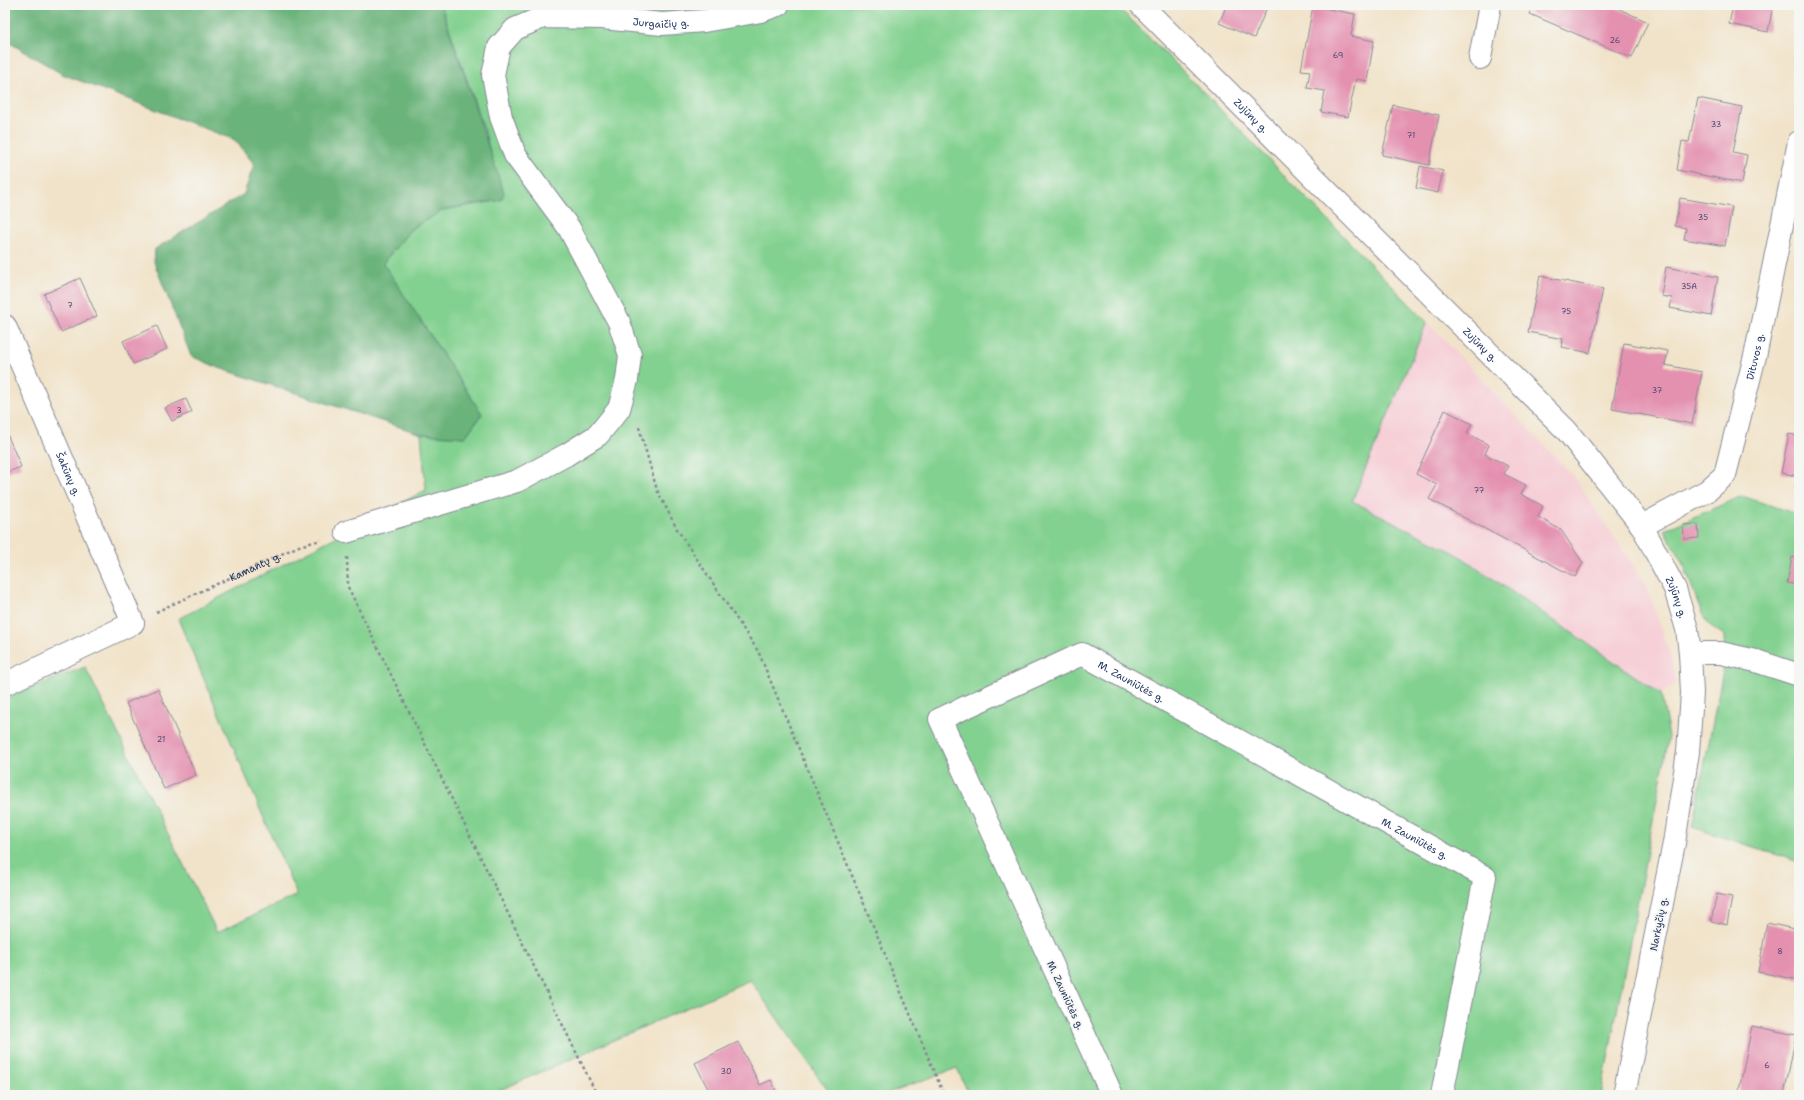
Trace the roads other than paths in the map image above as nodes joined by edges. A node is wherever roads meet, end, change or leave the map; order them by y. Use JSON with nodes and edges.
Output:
{"nodes":[{"id":1,"x":778,"y":5,"type":"edge"},
{"id":2,"x":1141,"y":5,"type":"edge"},
{"id":3,"x":1490,"y":5,"type":"edge"},
{"id":4,"x":1480,"y":58,"type":"dead end"},
{"id":5,"x":1799,"y":142,"type":"edge"},
{"id":6,"x":5,"y":326,"type":"edge"},
{"id":7,"x":1642,"y":526,"type":"junction"},
{"id":8,"x":346,"y":532,"type":"road end"},
{"id":9,"x":1690,"y":653,"type":"junction"},
{"id":10,"x":1799,"y":675,"type":"edge"},
{"id":11,"x":5,"y":684,"type":"edge"},
{"id":12,"x":1688,"y":752,"type":"joint"},
{"id":13,"x":1112,"y":1095,"type":"edge"},
{"id":14,"x":1442,"y":1095,"type":"edge"},
{"id":15,"x":1624,"y":1095,"type":"edge"}],
"edges":[{"from":1,"to":8,"type":"street","name":"Jurgaičių g."},
{"from":2,"to":7,"type":"street","name":"Zujūnų g."},
{"from":3,"to":4,"type":"street"},
{"from":5,"to":7,"type":"street","name":"Dituvos g."},
{"from":6,"to":11,"type":"street","name":"Šakūnų g."},
{"from":7,"to":9,"type":"street","name":"Zujūnų g."},
{"from":9,"to":10,"type":"street"},
{"from":9,"to":12,"type":"street","name":"Zujūnų g."},
{"from":12,"to":15,"type":"street","name":"Narkyčių g."},
{"from":13,"to":14,"type":"street","name":"M. Zauniūtės g."}]}
